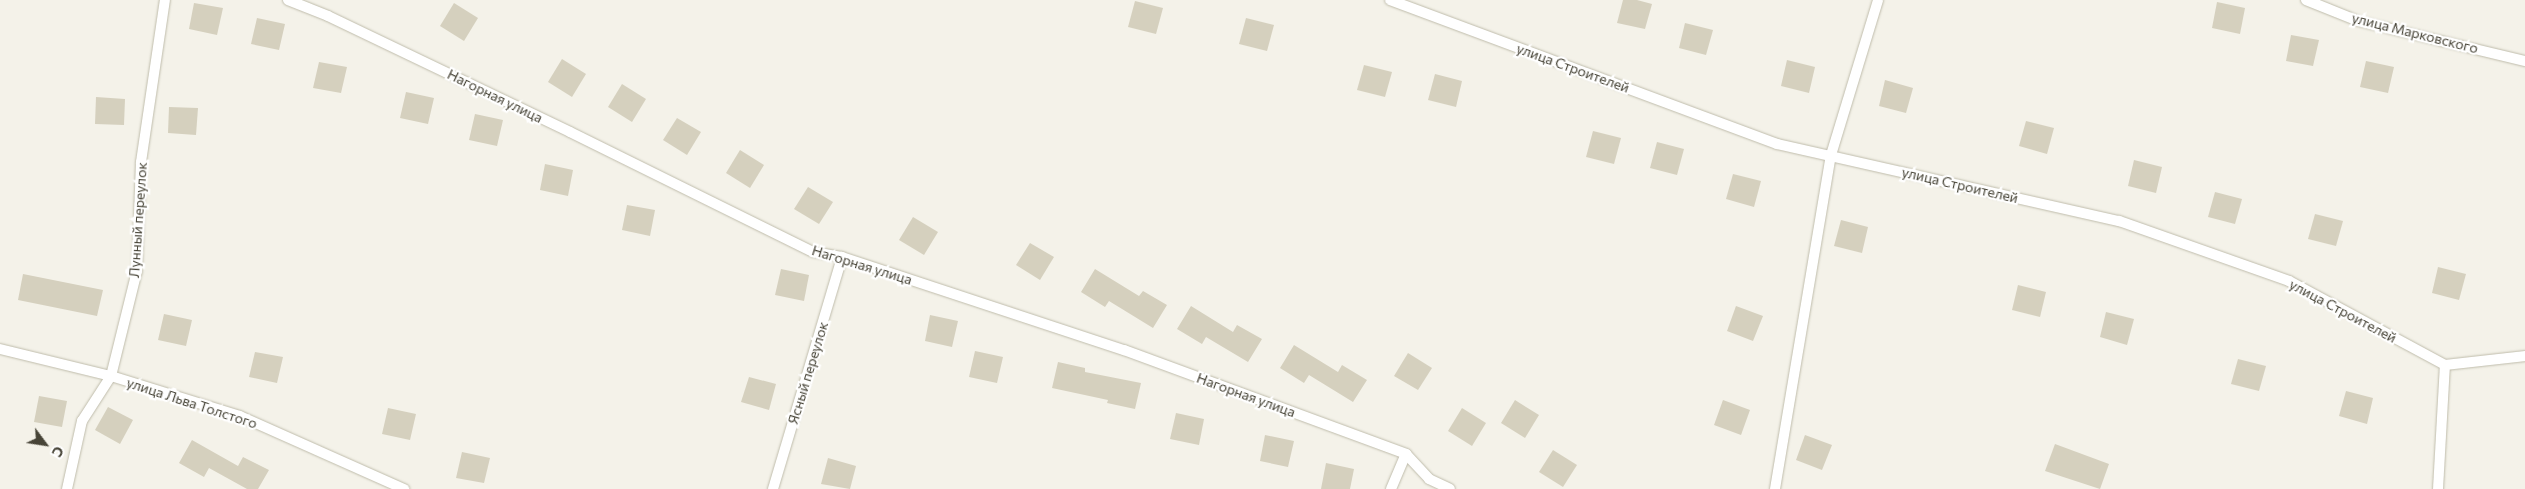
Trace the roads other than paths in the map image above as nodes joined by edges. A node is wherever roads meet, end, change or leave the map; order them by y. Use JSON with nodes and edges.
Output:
{"nodes":[{"id":1,"x":165,"y":0,"type":"edge"},
{"id":2,"x":288,"y":0,"type":"edge"},
{"id":3,"x":1390,"y":0,"type":"edge"},
{"id":4,"x":1878,"y":0,"type":"edge"},
{"id":5,"x":2306,"y":0,"type":"edge"},
{"id":6,"x":2525,"y":61,"type":"edge"},
{"id":7,"x":1831,"y":155,"type":"junction"},
{"id":8,"x":842,"y":257,"type":"junction"},
{"id":9,"x":0,"y":349,"type":"edge"},
{"id":10,"x":2525,"y":356,"type":"edge"},
{"id":11,"x":2445,"y":365,"type":"junction"},
{"id":12,"x":111,"y":376,"type":"junction"},
{"id":13,"x":1406,"y":454,"type":"junction"},
{"id":14,"x":67,"y":489,"type":"edge"},
{"id":15,"x":404,"y":489,"type":"edge"},
{"id":16,"x":773,"y":489,"type":"edge"},
{"id":17,"x":1391,"y":489,"type":"edge"},
{"id":18,"x":1450,"y":489,"type":"edge"},
{"id":19,"x":1775,"y":489,"type":"edge"},
{"id":20,"x":2438,"y":489,"type":"edge"}],
"edges":[{"from":1,"to":12,"type":"lane","name":"Лунный переулок"},
{"from":2,"to":8,"type":"lane","name":"Нагорная улица"},
{"from":3,"to":7,"type":"lane","name":"улица Строителей"},
{"from":4,"to":7,"type":"lane"},
{"from":5,"to":6,"type":"lane","name":"улица Марковского"},
{"from":7,"to":11,"type":"lane","name":"улица Строителей"},
{"from":7,"to":19,"type":"lane"},
{"from":8,"to":13,"type":"lane","name":"Нагорная улица"},
{"from":8,"to":16,"type":"lane","name":"Ясный переулок"},
{"from":9,"to":12,"type":"lane","name":"улица Льва Толстого"},
{"from":10,"to":11,"type":"lane"},
{"from":11,"to":20,"type":"lane"},
{"from":12,"to":14,"type":"lane","name":"Лунный переулок"},
{"from":12,"to":15,"type":"lane","name":"улица Льва Толстого"},
{"from":13,"to":17,"type":"lane"},
{"from":13,"to":18,"type":"lane","name":"Нагорная улица"}]}
